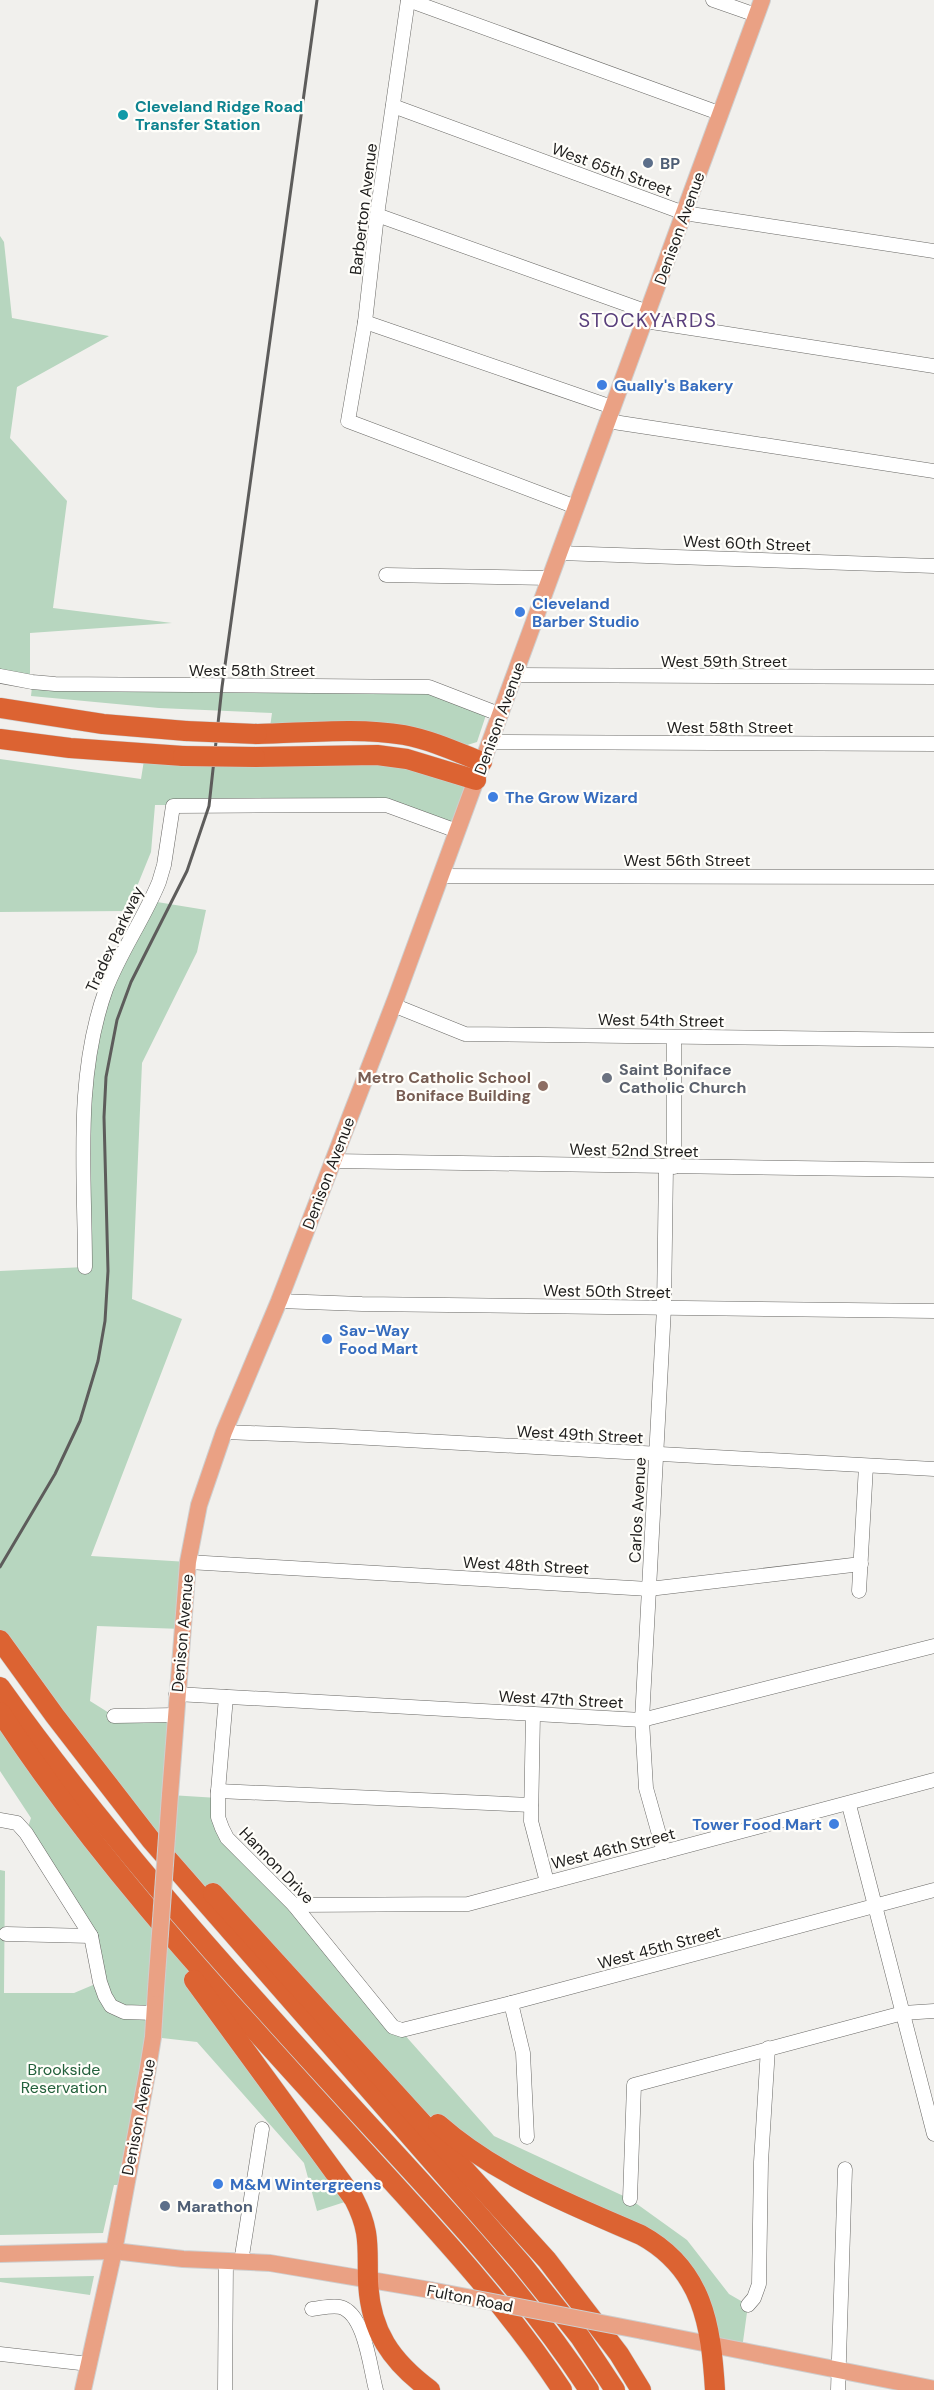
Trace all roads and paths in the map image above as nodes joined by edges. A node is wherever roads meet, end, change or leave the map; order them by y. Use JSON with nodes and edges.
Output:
{"nodes":[{"id":1,"x":408,"y":0,"type":"edge"},
{"id":2,"x":713,"y":0,"type":"edge"},
{"id":3,"x":759,"y":8,"type":"edge"},
{"id":4,"x":393,"y":106,"type":"junction"},
{"id":5,"x":720,"y":113,"type":"junction"},
{"id":6,"x":684,"y":213,"type":"junction"},
{"id":7,"x":377,"y":214,"type":"junction"},
{"id":8,"x":934,"y":251,"type":"edge"},
{"id":9,"x":647,"y":317,"type":"junction"},
{"id":10,"x":365,"y":322,"type":"junction"},
{"id":11,"x":934,"y":366,"type":"edge"},
{"id":12,"x":609,"y":414,"type":"junction"},
{"id":13,"x":934,"y":471,"type":"edge"},
{"id":14,"x":576,"y":507,"type":"junction"},
{"id":15,"x":559,"y":553,"type":"junction"},
{"id":16,"x":934,"y":566,"type":"edge"},
{"id":17,"x":387,"y":575,"type":"dead end"},
{"id":18,"x":550,"y":578,"type":"junction"},
{"id":19,"x":514,"y":675,"type":"junction"},
{"id":20,"x":0,"y":676,"type":"edge"},
{"id":21,"x":934,"y":678,"type":"edge"},
{"id":22,"x":0,"y":708,"type":"edge"},
{"id":23,"x":500,"y":714,"type":"junction"},
{"id":24,"x":0,"y":739,"type":"edge"},
{"id":25,"x":489,"y":742,"type":"junction"},
{"id":26,"x":934,"y":744,"type":"edge"},
{"id":27,"x":479,"y":771,"type":"junction"},
{"id":28,"x":458,"y":831,"type":"junction"},
{"id":29,"x":441,"y":876,"type":"junction"},
{"id":30,"x":934,"y":877,"type":"edge"},
{"id":31,"x":393,"y":1005,"type":"junction"},
{"id":32,"x":674,"y":1037,"type":"junction"},
{"id":33,"x":934,"y":1040,"type":"edge"},
{"id":34,"x":333,"y":1161,"type":"junction"},
{"id":35,"x":670,"y":1167,"type":"junction"},
{"id":36,"x":934,"y":1170,"type":"edge"},
{"id":37,"x":85,"y":1267,"type":"dead end"},
{"id":38,"x":279,"y":1301,"type":"junction"},
{"id":39,"x":664,"y":1308,"type":"junction"},
{"id":40,"x":934,"y":1311,"type":"edge"},
{"id":41,"x":224,"y":1432,"type":"junction"},
{"id":42,"x":656,"y":1455,"type":"junction"},
{"id":43,"x":866,"y":1466,"type":"junction"},
{"id":44,"x":934,"y":1469,"type":"edge"},
{"id":45,"x":188,"y":1562,"type":"junction"},
{"id":46,"x":861,"y":1564,"type":"junction"},
{"id":47,"x":649,"y":1589,"type":"junction"},
{"id":48,"x":859,"y":1591,"type":"dead end"},
{"id":49,"x":0,"y":1640,"type":"edge"},
{"id":50,"x":934,"y":1646,"type":"edge"},
{"id":51,"x":0,"y":1687,"type":"edge"},
{"id":52,"x":177,"y":1694,"type":"junction"},
{"id":53,"x":226,"y":1697,"type":"junction"},
{"id":54,"x":0,"y":1712,"type":"edge"},
{"id":55,"x":533,"y":1714,"type":"junction"},
{"id":56,"x":176,"y":1715,"type":"junction"},
{"id":57,"x":55,"y":1716,"type":"junction"},
{"id":58,"x":114,"y":1716,"type":"dead end"},
{"id":59,"x":642,"y":1720,"type":"junction"},
{"id":60,"x":934,"y":1780,"type":"edge"},
{"id":61,"x":218,"y":1791,"type":"junction"},
{"id":62,"x":849,"y":1804,"type":"junction"},
{"id":63,"x":531,"y":1805,"type":"junction"},
{"id":64,"x":0,"y":1820,"type":"edge"},
{"id":65,"x":664,"y":1852,"type":"junction"},
{"id":66,"x":547,"y":1882,"type":"junction"},
{"id":67,"x":934,"y":1890,"type":"edge"},
{"id":68,"x":135,"y":1895,"type":"junction"},
{"id":69,"x":294,"y":1905,"type":"junction"},
{"id":70,"x":875,"y":1906,"type":"junction"},
{"id":71,"x":6,"y":1934,"type":"dead end"},
{"id":72,"x":91,"y":1936,"type":"junction"},
{"id":73,"x":511,"y":2003,"type":"junction"},
{"id":74,"x":934,"y":2011,"type":"edge"},
{"id":75,"x":155,"y":2013,"type":"junction"},
{"id":76,"x":903,"y":2013,"type":"junction"},
{"id":77,"x":329,"y":2018,"type":"junction"},
{"id":78,"x":393,"y":2027,"type":"joint"},
{"id":79,"x":768,"y":2048,"type":"junction"},
{"id":80,"x":262,"y":2129,"type":"dead end"},
{"id":81,"x":934,"y":2134,"type":"edge"},
{"id":82,"x":527,"y":2137,"type":"dead end"},
{"id":83,"x":845,"y":2169,"type":"dead end"},
{"id":84,"x":630,"y":2199,"type":"dead end"},
{"id":85,"x":114,"y":2251,"type":"junction"},
{"id":86,"x":0,"y":2254,"type":"edge"},
{"id":87,"x":233,"y":2262,"type":"junction"},
{"id":88,"x":368,"y":2280,"type":"junction"},
{"id":89,"x":748,"y":2305,"type":"dead end"},
{"id":90,"x":312,"y":2309,"type":"dead end"},
{"id":91,"x":711,"y":2344,"type":"junction"},
{"id":92,"x":0,"y":2354,"type":"edge"},
{"id":93,"x":89,"y":2364,"type":"junction"},
{"id":94,"x":837,"y":2370,"type":"junction"},
{"id":95,"x":886,"y":2384,"type":"edge"},
{"id":96,"x":934,"y":2389,"type":"edge"},
{"id":97,"x":83,"y":2390,"type":"edge"},
{"id":98,"x":225,"y":2390,"type":"edge"},
{"id":99,"x":376,"y":2390,"type":"edge"},
{"id":100,"x":430,"y":2390,"type":"edge"},
{"id":101,"x":562,"y":2390,"type":"edge"},
{"id":102,"x":589,"y":2390,"type":"edge"},
{"id":103,"x":615,"y":2390,"type":"edge"},
{"id":104,"x":641,"y":2390,"type":"edge"},
{"id":105,"x":715,"y":2390,"type":"edge"},
{"id":106,"x":838,"y":2390,"type":"edge"}],
"edges":[{"from":1,"to":4,"type":"street","name":"Barberton Avenue"},
{"from":1,"to":5,"type":"street"},
{"from":2,"to":3,"type":"street"},
{"from":3,"to":5,"type":"main road","name":"Denison Avenue"},
{"from":4,"to":6,"type":"street","name":"West 65th Street"},
{"from":4,"to":7,"type":"street","name":"Barberton Avenue"},
{"from":5,"to":6,"type":"main road","name":"Denison Avenue"},
{"from":6,"to":8,"type":"street","name":"West 65th Street"},
{"from":6,"to":9,"type":"main road","name":"Denison Avenue"},
{"from":7,"to":9,"type":"street"},
{"from":7,"to":10,"type":"street","name":"Barberton Avenue"},
{"from":9,"to":11,"type":"street"},
{"from":9,"to":12,"type":"main road","name":"Denison Avenue"},
{"from":10,"to":12,"type":"street"},
{"from":10,"to":14,"type":"street","name":"Barberton Avenue"},
{"from":12,"to":13,"type":"street"},
{"from":12,"to":14,"type":"main road","name":"Denison Avenue"},
{"from":14,"to":15,"type":"main road","name":"Denison Avenue"},
{"from":15,"to":16,"type":"street","name":"West 60th Street"},
{"from":15,"to":18,"type":"main road","name":"Denison Avenue"},
{"from":17,"to":18,"type":"street"},
{"from":18,"to":19,"type":"main road","name":"Denison Avenue"},
{"from":19,"to":21,"type":"street","name":"West 59th Street"},
{"from":19,"to":23,"type":"main road","name":"Denison Avenue"},
{"from":20,"to":23,"type":"street","name":"West 58th Street"},
{"from":22,"to":27,"type":"highway","bridge":true},
{"from":23,"to":25,"type":"main road","name":"Denison Avenue"},
{"from":24,"to":27,"type":"highway","bridge":true},
{"from":25,"to":26,"type":"street","name":"West 58th Street"},
{"from":25,"to":27,"type":"main road","name":"Denison Avenue"},
{"from":27,"to":28,"type":"main road","name":"Denison Avenue"},
{"from":28,"to":29,"type":"main road","name":"Denison Avenue"},
{"from":28,"to":37,"type":"street","name":"Tradex Parkway"},
{"from":29,"to":30,"type":"street","name":"West 56th Street"},
{"from":29,"to":31,"type":"main road","name":"Denison Avenue"},
{"from":31,"to":32,"type":"street","name":"West 54th Street"},
{"from":31,"to":34,"type":"main road","name":"Denison Avenue"},
{"from":32,"to":33,"type":"street","name":"West 54th Street"},
{"from":32,"to":35,"type":"street","name":"Carlos Avenue"},
{"from":34,"to":35,"type":"street","name":"West 52nd Street"},
{"from":34,"to":38,"type":"main road","name":"Denison Avenue"},
{"from":35,"to":36,"type":"street","name":"West 52nd Street"},
{"from":35,"to":39,"type":"street","name":"Carlos Avenue"},
{"from":38,"to":39,"type":"street","name":"West 50th Street"},
{"from":38,"to":41,"type":"main road","name":"Denison Avenue"},
{"from":39,"to":40,"type":"street","name":"West 50th Street"},
{"from":39,"to":42,"type":"street","name":"Carlos Avenue"},
{"from":41,"to":42,"type":"street","name":"West 49th Street"},
{"from":41,"to":45,"type":"main road","name":"Denison Avenue"},
{"from":42,"to":43,"type":"street","name":"West 49th Street"},
{"from":42,"to":47,"type":"street","name":"Carlos Avenue"},
{"from":43,"to":44,"type":"street","name":"West 49th Street"},
{"from":43,"to":46,"type":"street"},
{"from":45,"to":47,"type":"street","name":"West 48th Street"},
{"from":45,"to":52,"type":"main road","name":"Denison Avenue"},
{"from":46,"to":47,"type":"street","name":"West 48th Street"},
{"from":46,"to":48,"type":"street"},
{"from":47,"to":59,"type":"street","name":"Carlos Avenue"},
{"from":49,"to":57,"type":"highway"},
{"from":50,"to":59,"type":"street","name":"West 47th Street"},
{"from":51,"to":102,"type":"highway"},
{"from":52,"to":53,"type":"street","name":"West 47th Street"},
{"from":52,"to":56,"type":"main road","name":"Denison Avenue"},
{"from":53,"to":55,"type":"street","name":"West 47th Street"},
{"from":53,"to":61,"type":"street","name":"Hannon Drive"},
{"from":54,"to":68,"type":"highway"},
{"from":55,"to":59,"type":"street","name":"West 47th Street"},
{"from":55,"to":63,"type":"street"},
{"from":56,"to":58,"type":"street"},
{"from":56,"to":75,"type":"main road","name":"Denison Avenue","bridge":true},
{"from":57,"to":77,"type":"highway"},
{"from":57,"to":103,"type":"highway"},
{"from":59,"to":65,"type":"street","name":"Carlos Avenue"},
{"from":60,"to":62,"type":"street","name":"West 46th Street"},
{"from":61,"to":63,"type":"street"},
{"from":61,"to":69,"type":"street","name":"Hannon Drive"},
{"from":62,"to":65,"type":"street","name":"West 46th Street"},
{"from":62,"to":70,"type":"street"},
{"from":63,"to":66,"type":"street"},
{"from":64,"to":72,"type":"street"},
{"from":65,"to":66,"type":"street","name":"West 46th Street"},
{"from":66,"to":69,"type":"street","name":"West 46th Street"},
{"from":67,"to":70,"type":"street","name":"West 45th Street"},
{"from":68,"to":88,"type":"highway"},
{"from":68,"to":101,"type":"highway"},
{"from":69,"to":78,"type":"street","name":"Hannon Drive"},
{"from":70,"to":73,"type":"street","name":"West 45th Street"},
{"from":70,"to":76,"type":"street"},
{"from":71,"to":72,"type":"street"},
{"from":72,"to":75,"type":"street"},
{"from":73,"to":78,"type":"street","name":"West 45th Street"},
{"from":73,"to":82,"type":"street"},
{"from":74,"to":76,"type":"street"},
{"from":75,"to":85,"type":"main road","name":"Denison Avenue"},
{"from":76,"to":79,"type":"street"},
{"from":76,"to":81,"type":"street"},
{"from":77,"to":91,"type":"highway"},
{"from":77,"to":104,"type":"highway"},
{"from":79,"to":84,"type":"street"},
{"from":79,"to":89,"type":"street"},
{"from":80,"to":87,"type":"street"},
{"from":83,"to":94,"type":"street"},
{"from":85,"to":86,"type":"main road","name":"Fulton Road"},
{"from":85,"to":87,"type":"main road","name":"Fulton Road"},
{"from":85,"to":93,"type":"main road","name":"Denison Avenue"},
{"from":87,"to":88,"type":"main road","name":"Fulton Road"},
{"from":87,"to":98,"type":"street"},
{"from":88,"to":91,"type":"main road","name":"Fulton Road","bridge":true},
{"from":88,"to":100,"type":"highway"},
{"from":90,"to":99,"type":"street"},
{"from":91,"to":94,"type":"main road","name":"Fulton Road"},
{"from":91,"to":105,"type":"highway"},
{"from":92,"to":93,"type":"street"},
{"from":93,"to":97,"type":"main road","name":"Denison Avenue"},
{"from":94,"to":95,"type":"main road","name":"Fulton Road"},
{"from":94,"to":106,"type":"street"},
{"from":95,"to":96,"type":"main road","name":"Fulton Road"}]}
